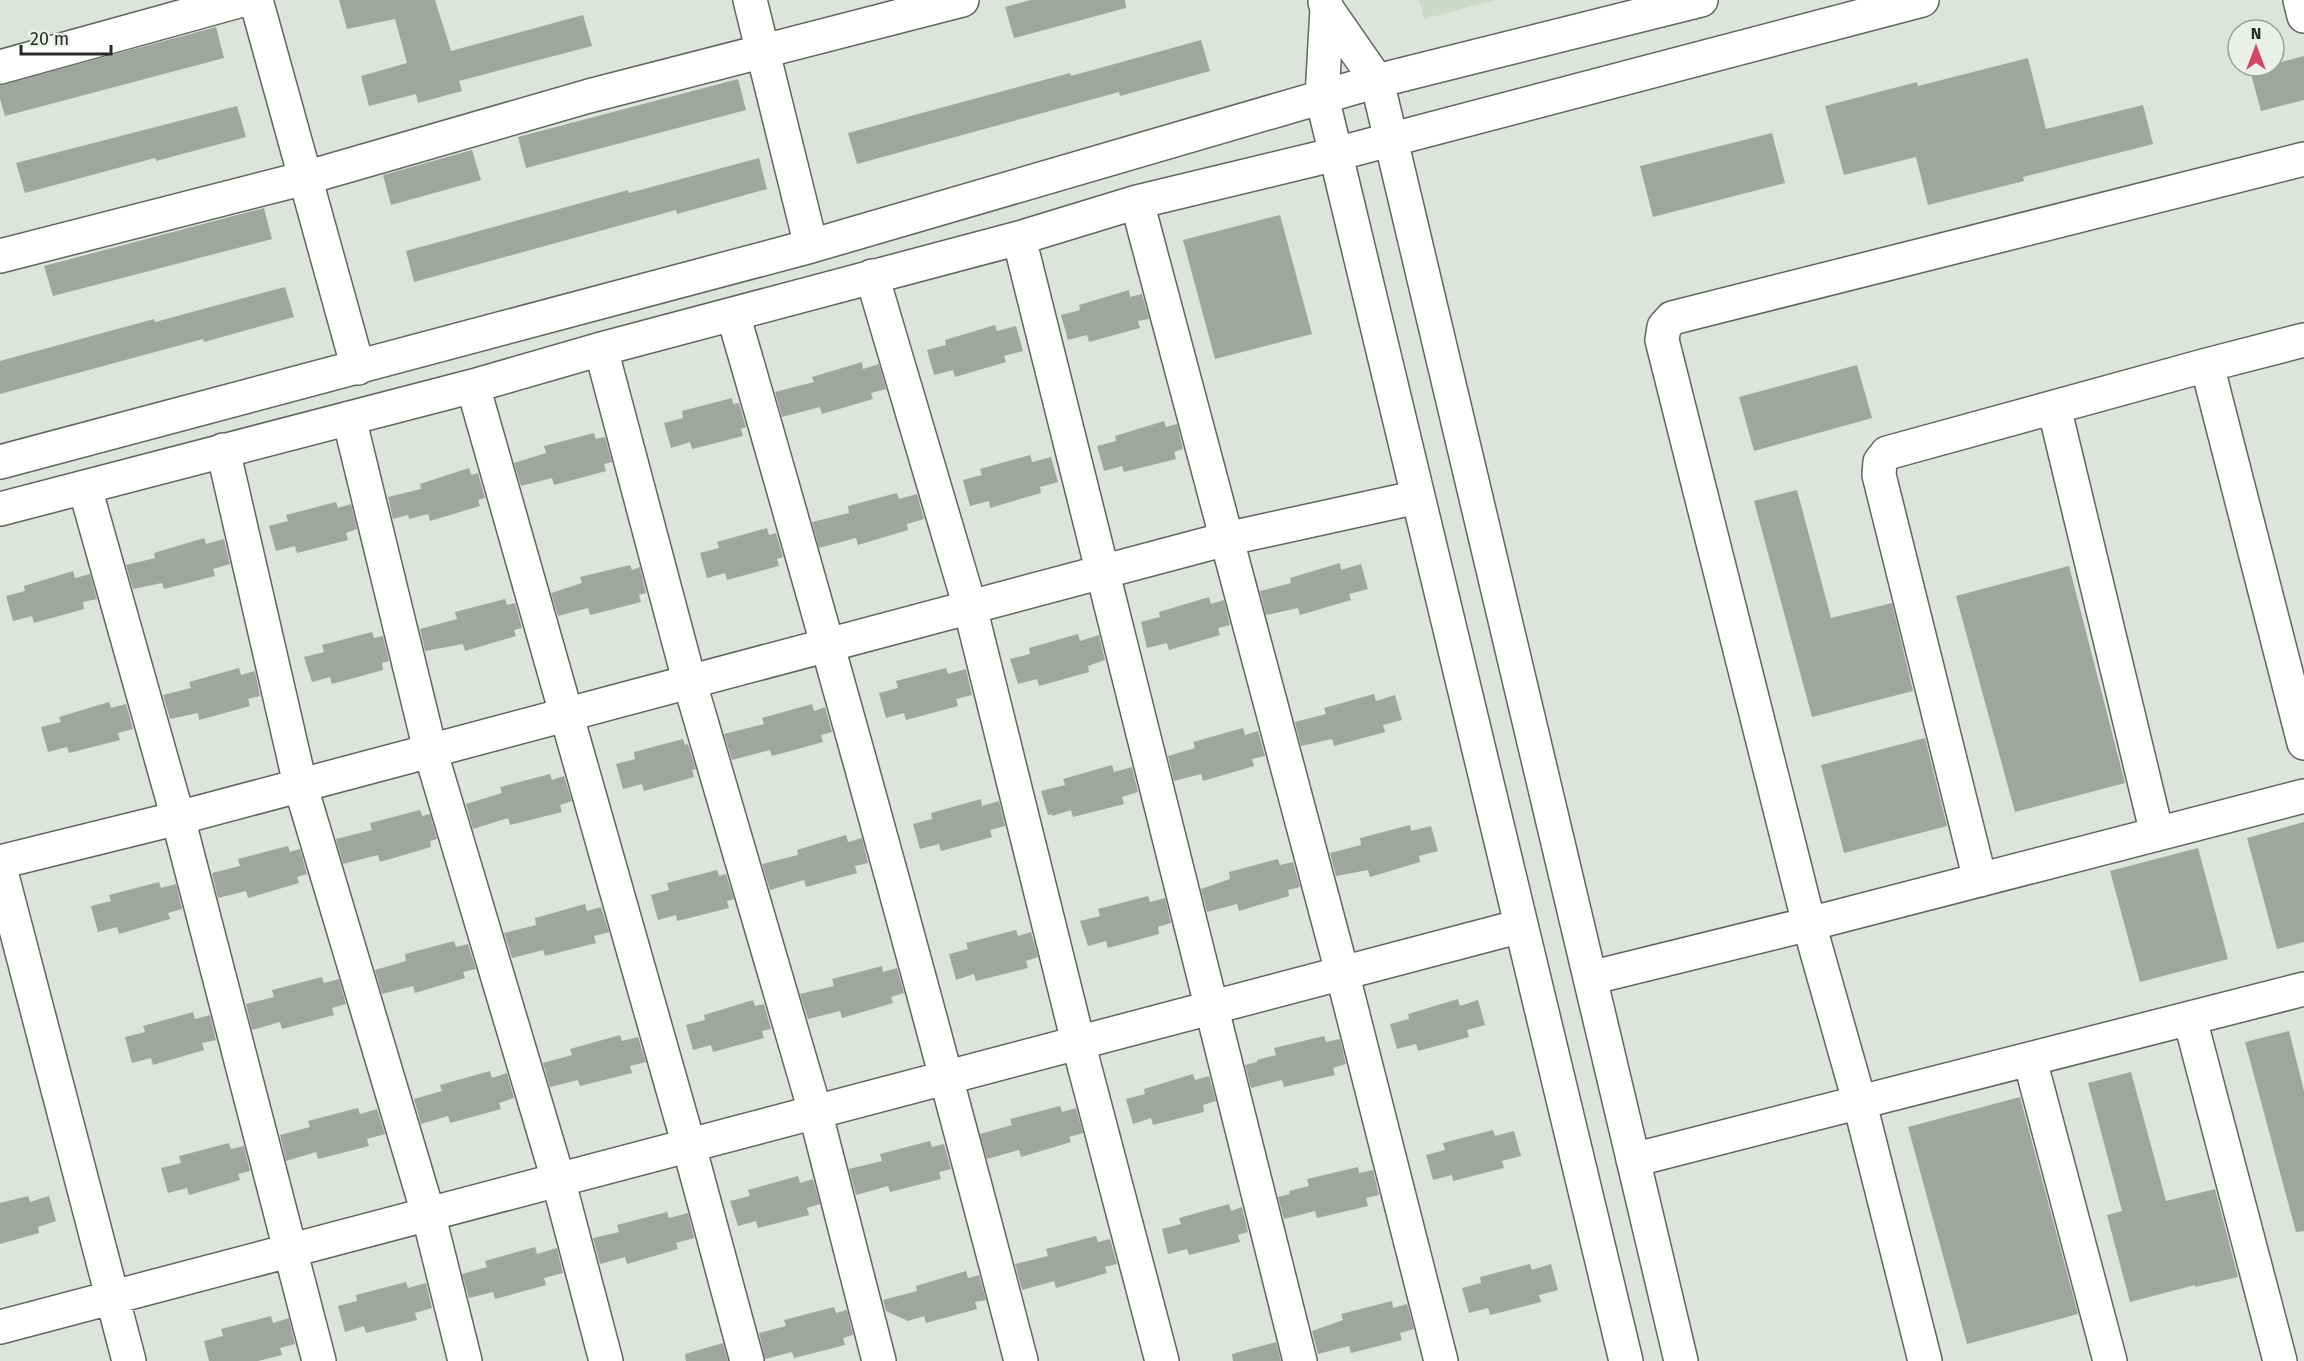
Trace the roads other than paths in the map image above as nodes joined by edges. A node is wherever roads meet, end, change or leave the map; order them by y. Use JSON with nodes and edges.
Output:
{"nodes":[{"id":1,"x":242,"y":0,"type":"edge"},
{"id":2,"x":256,"y":0,"type":"edge"},
{"id":3,"x":750,"y":0,"type":"edge"},
{"id":4,"x":962,"y":0,"type":"edge"},
{"id":5,"x":1701,"y":0,"type":"edge"},
{"id":6,"x":1922,"y":0,"type":"edge"},
{"id":7,"x":2300,"y":0,"type":"edge"},
{"id":8,"x":1326,"y":4,"type":"edge"},
{"id":9,"x":2304,"y":16,"type":"edge"},
{"id":10,"x":763,"y":51,"type":"junction"},
{"id":11,"x":0,"y":67,"type":"edge"},
{"id":12,"x":1377,"y":81,"type":"junction"},
{"id":13,"x":1322,"y":97,"type":"junction"},
{"id":14,"x":1390,"y":138,"type":"junction"},
{"id":15,"x":1336,"y":154,"type":"junction"},
{"id":16,"x":2304,"y":159,"type":"edge"},
{"id":17,"x":305,"y":178,"type":"junction"},
{"id":18,"x":1137,"y":202,"type":"junction"},
{"id":19,"x":1019,"y":238,"type":"junction"},
{"id":20,"x":811,"y":246,"type":"junction"},
{"id":21,"x":0,"y":256,"type":"edge"},
{"id":22,"x":872,"y":276,"type":"junction"},
{"id":23,"x":733,"y":314,"type":"junction"},
{"id":24,"x":2304,"y":340,"type":"edge"},
{"id":25,"x":601,"y":349,"type":"junction"},
{"id":26,"x":2207,"y":365,"type":"junction"},
{"id":27,"x":358,"y":368,"type":"junction"},
{"id":28,"x":473,"y":386,"type":"junction"},
{"id":29,"x":2054,"y":407,"type":"junction"},
{"id":30,"x":349,"y":418,"type":"junction"},
{"id":31,"x":223,"y":450,"type":"junction"},
{"id":32,"x":0,"y":462,"type":"edge"},
{"id":33,"x":85,"y":488,"type":"junction"},
{"id":34,"x":1418,"y":497,"type":"junction"},
{"id":35,"x":0,"y":509,"type":"edge"},
{"id":36,"x":1226,"y":539,"type":"junction"},
{"id":37,"x":1104,"y":572,"type":"junction"},
{"id":38,"x":970,"y":608,"type":"junction"},
{"id":39,"x":829,"y":644,"type":"junction"},
{"id":40,"x":689,"y":680,"type":"junction"},
{"id":41,"x":567,"y":715,"type":"junction"},
{"id":42,"x":2304,"y":742,"type":"edge"},
{"id":43,"x":430,"y":750,"type":"junction"},
{"id":44,"x":300,"y":784,"type":"junction"},
{"id":45,"x":2304,"y":796,"type":"edge"},
{"id":46,"x":178,"y":818,"type":"junction"},
{"id":47,"x":2157,"y":834,"type":"junction"},
{"id":48,"x":0,"y":862,"type":"edge"},
{"id":49,"x":0,"y":868,"type":"edge"},
{"id":50,"x":1980,"y":880,"type":"junction"},
{"id":51,"x":1809,"y":924,"type":"junction"},
{"id":52,"x":1521,"y":926,"type":"junction"},
{"id":53,"x":1342,"y":972,"type":"junction"},
{"id":54,"x":1590,"y":978,"type":"junction"},
{"id":55,"x":2304,"y":989,"type":"edge"},
{"id":56,"x":1213,"y":1007,"type":"junction"},
{"id":57,"x":2190,"y":1019,"type":"junction"},
{"id":58,"x":1078,"y":1042,"type":"junction"},
{"id":59,"x":2030,"y":1059,"type":"junction"},
{"id":60,"x":947,"y":1076,"type":"junction"},
{"id":61,"x":1860,"y":1104,"type":"junction"},
{"id":62,"x":815,"y":1111,"type":"junction"},
{"id":63,"x":689,"y":1146,"type":"junction"},
{"id":64,"x":1633,"y":1160,"type":"junction"},
{"id":65,"x":558,"y":1179,"type":"junction"},
{"id":66,"x":428,"y":1213,"type":"junction"},
{"id":67,"x":291,"y":1250,"type":"junction"},
{"id":68,"x":112,"y":1297,"type":"junction"},
{"id":69,"x":0,"y":1327,"type":"edge"},
{"id":70,"x":129,"y":1361,"type":"edge"},
{"id":71,"x":319,"y":1361,"type":"edge"},
{"id":72,"x":465,"y":1361,"type":"edge"},
{"id":73,"x":606,"y":1361,"type":"edge"},
{"id":74,"x":747,"y":1361,"type":"edge"},
{"id":75,"x":879,"y":1361,"type":"edge"},
{"id":76,"x":1022,"y":1361,"type":"edge"},
{"id":77,"x":1162,"y":1361,"type":"edge"},
{"id":78,"x":1300,"y":1361,"type":"edge"},
{"id":79,"x":1441,"y":1361,"type":"edge"},
{"id":80,"x":1626,"y":1361,"type":"edge"},
{"id":81,"x":1681,"y":1361,"type":"edge"},
{"id":82,"x":1925,"y":1361,"type":"edge"},
{"id":83,"x":2110,"y":1361,"type":"edge"},
{"id":84,"x":2280,"y":1361,"type":"edge"}],
"edges":[{"from":1,"to":11,"type":"street"},
{"from":2,"to":17,"type":"street"},
{"from":3,"to":10,"type":"street"},
{"from":4,"to":10,"type":"street"},
{"from":5,"to":12,"type":"street"},
{"from":6,"to":14,"type":"street"},
{"from":7,"to":9,"type":"street"},
{"from":8,"to":12,"type":"street"},
{"from":8,"to":13,"type":"street"},
{"from":10,"to":17,"type":"street"},
{"from":10,"to":20,"type":"street"},
{"from":12,"to":13,"type":"street"},
{"from":12,"to":14,"type":"street"},
{"from":13,"to":15,"type":"street"},
{"from":13,"to":20,"type":"street"},
{"from":14,"to":15,"type":"street"},
{"from":14,"to":54,"type":"street"},
{"from":15,"to":18,"type":"street"},
{"from":15,"to":34,"type":"street"},
{"from":16,"to":51,"type":"street"},
{"from":17,"to":21,"type":"street"},
{"from":17,"to":27,"type":"street"},
{"from":18,"to":19,"type":"street"},
{"from":18,"to":36,"type":"street"},
{"from":19,"to":22,"type":"street"},
{"from":19,"to":37,"type":"street"},
{"from":20,"to":27,"type":"street"},
{"from":22,"to":23,"type":"street"},
{"from":22,"to":38,"type":"street"},
{"from":23,"to":25,"type":"street"},
{"from":23,"to":39,"type":"street"},
{"from":24,"to":26,"type":"street"},
{"from":25,"to":28,"type":"street"},
{"from":25,"to":40,"type":"street"},
{"from":26,"to":29,"type":"street"},
{"from":26,"to":42,"type":"street"},
{"from":27,"to":32,"type":"street"},
{"from":28,"to":30,"type":"street"},
{"from":28,"to":41,"type":"street"},
{"from":29,"to":47,"type":"street"},
{"from":29,"to":50,"type":"street"},
{"from":30,"to":31,"type":"street"},
{"from":30,"to":43,"type":"street"},
{"from":31,"to":33,"type":"street"},
{"from":31,"to":44,"type":"street"},
{"from":33,"to":35,"type":"street"},
{"from":33,"to":46,"type":"street"},
{"from":34,"to":36,"type":"street"},
{"from":34,"to":52,"type":"street"},
{"from":36,"to":37,"type":"street"},
{"from":36,"to":53,"type":"street"},
{"from":37,"to":38,"type":"street"},
{"from":37,"to":56,"type":"street"},
{"from":38,"to":39,"type":"street"},
{"from":38,"to":58,"type":"street"},
{"from":39,"to":40,"type":"street"},
{"from":39,"to":60,"type":"street"},
{"from":40,"to":41,"type":"street"},
{"from":40,"to":62,"type":"street"},
{"from":41,"to":43,"type":"street"},
{"from":41,"to":63,"type":"street"},
{"from":43,"to":44,"type":"street"},
{"from":43,"to":65,"type":"street"},
{"from":44,"to":46,"type":"street"},
{"from":44,"to":66,"type":"street"},
{"from":45,"to":47,"type":"street"},
{"from":46,"to":48,"type":"street"},
{"from":46,"to":67,"type":"street"},
{"from":47,"to":50,"type":"street"},
{"from":49,"to":68,"type":"street"},
{"from":50,"to":51,"type":"street"},
{"from":51,"to":54,"type":"street"},
{"from":51,"to":61,"type":"street"},
{"from":52,"to":53,"type":"street"},
{"from":52,"to":80,"type":"street"},
{"from":53,"to":56,"type":"street"},
{"from":53,"to":79,"type":"street"},
{"from":54,"to":64,"type":"street"},
{"from":55,"to":57,"type":"street"},
{"from":56,"to":58,"type":"street"},
{"from":56,"to":78,"type":"street"},
{"from":57,"to":59,"type":"street"},
{"from":57,"to":84,"type":"street"},
{"from":58,"to":60,"type":"street"},
{"from":58,"to":77,"type":"street"},
{"from":59,"to":61,"type":"street"},
{"from":59,"to":83,"type":"street"},
{"from":60,"to":62,"type":"street"},
{"from":60,"to":76,"type":"street"},
{"from":61,"to":64,"type":"street"},
{"from":61,"to":82,"type":"street"},
{"from":62,"to":63,"type":"street"},
{"from":62,"to":75,"type":"street"},
{"from":63,"to":65,"type":"street"},
{"from":63,"to":74,"type":"street"},
{"from":64,"to":81,"type":"street"},
{"from":65,"to":66,"type":"street"},
{"from":65,"to":73,"type":"street"},
{"from":66,"to":67,"type":"street"},
{"from":66,"to":72,"type":"street"},
{"from":67,"to":68,"type":"street"},
{"from":67,"to":71,"type":"street"},
{"from":68,"to":69,"type":"street"},
{"from":68,"to":70,"type":"street"}]}
